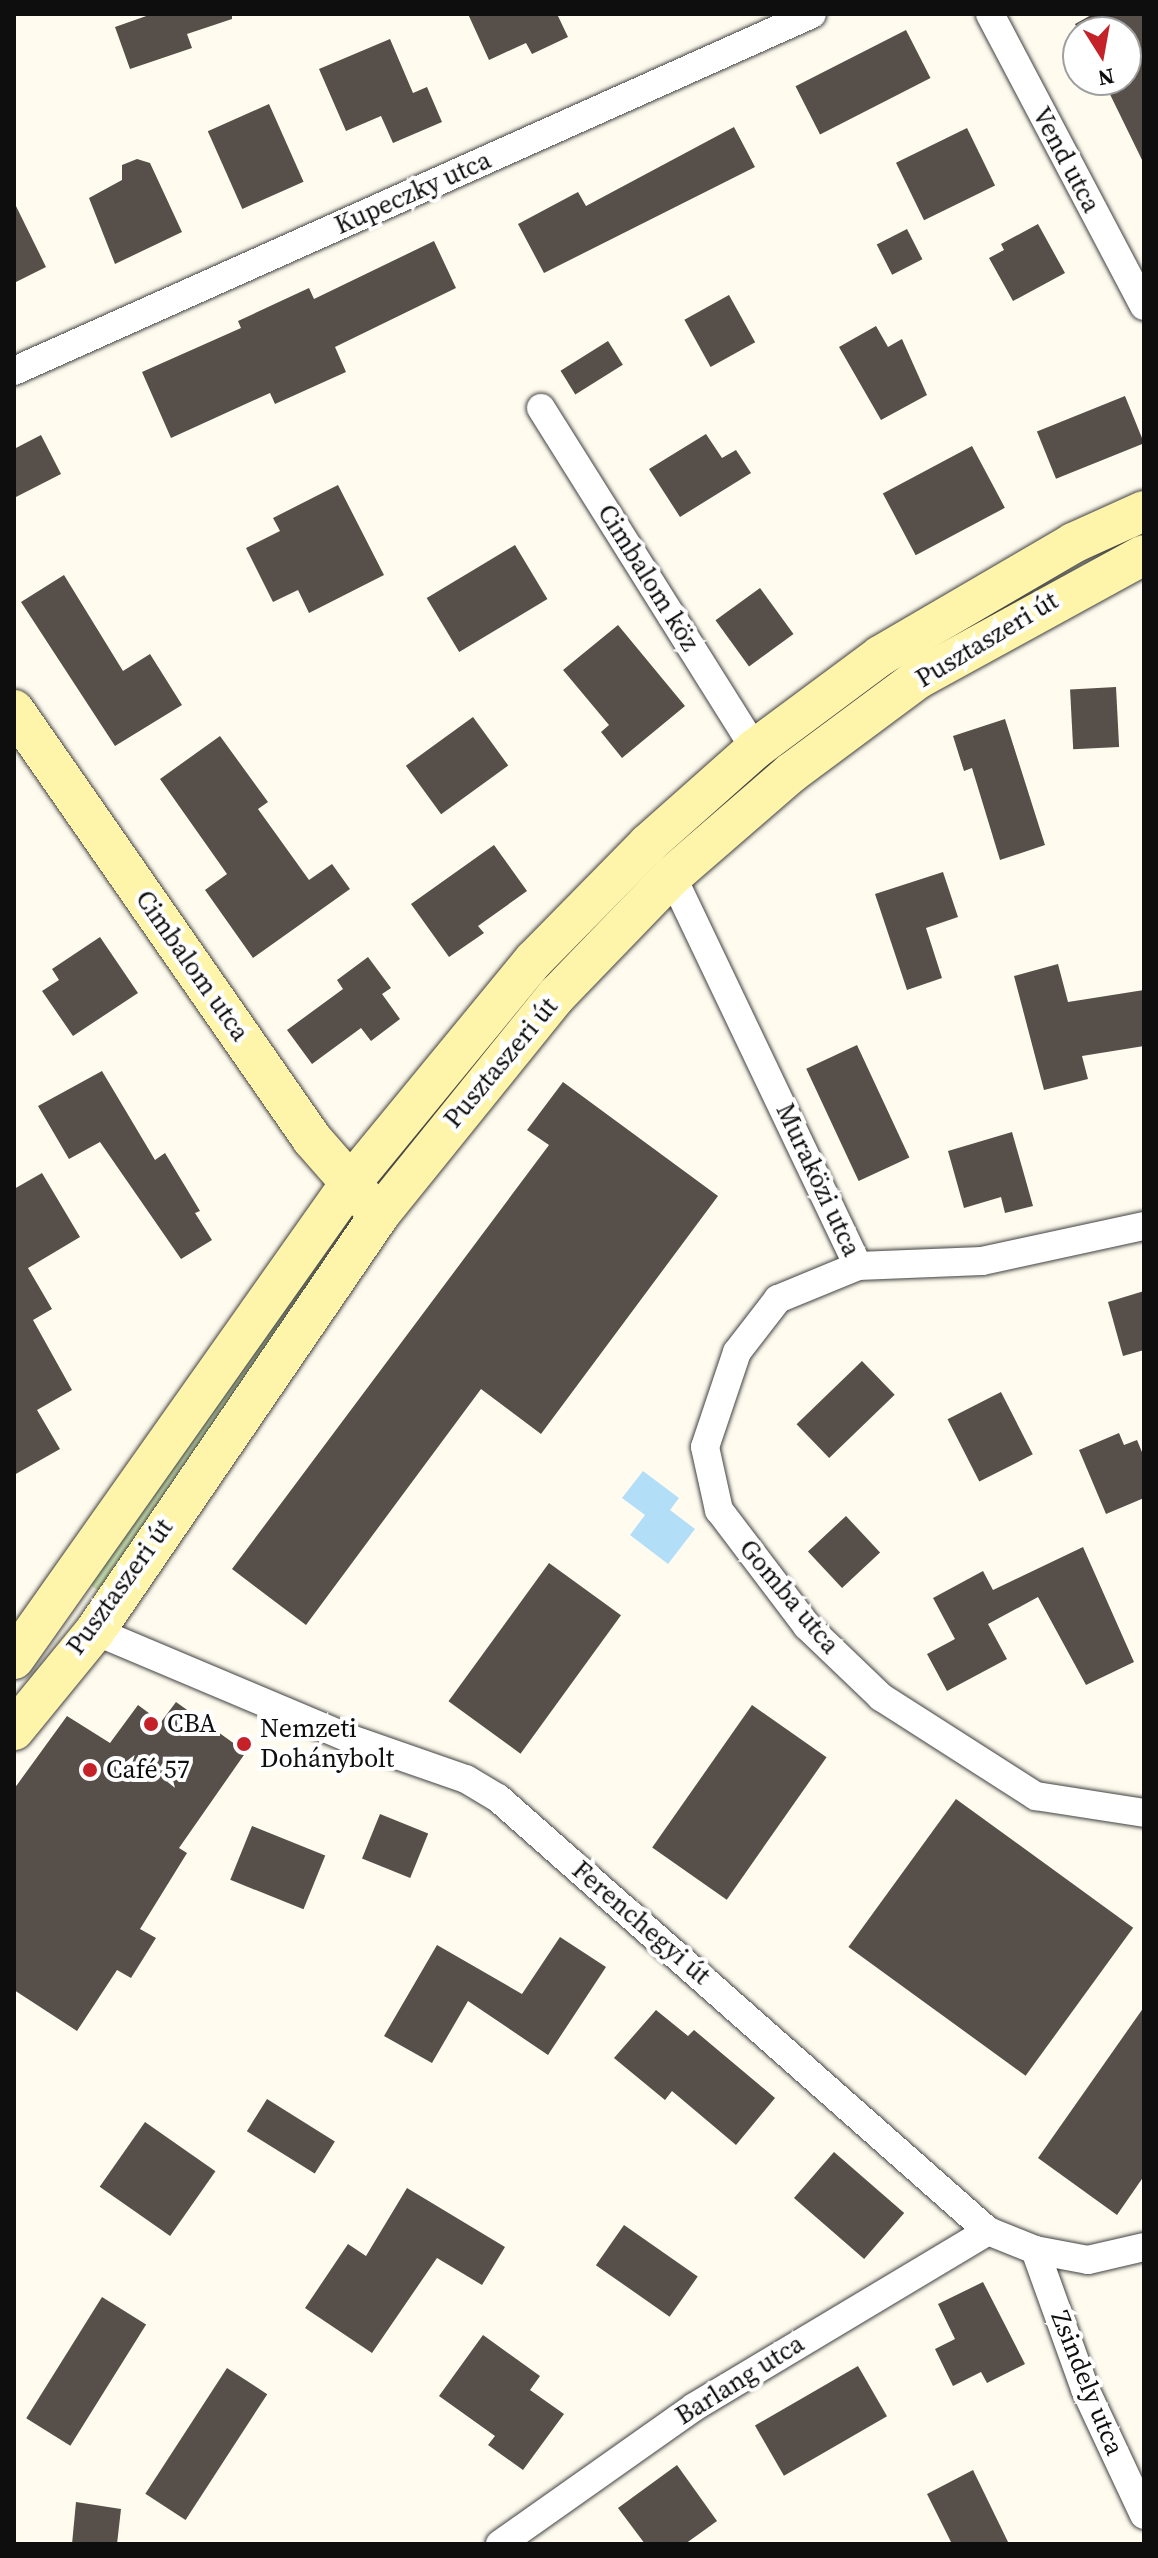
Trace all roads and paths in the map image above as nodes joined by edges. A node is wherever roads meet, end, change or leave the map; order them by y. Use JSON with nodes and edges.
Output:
{"nodes":[{"id":1,"x":812,"y":14,"type":"edge"},
{"id":2,"x":990,"y":14,"type":"edge"},
{"id":3,"x":1144,"y":306,"type":"edge"},
{"id":4,"x":14,"y":371,"type":"edge"},
{"id":5,"x":541,"y":408,"type":"dead end"},
{"id":6,"x":1144,"y":511,"type":"edge"},
{"id":7,"x":1144,"y":555,"type":"edge"},
{"id":8,"x":14,"y":710,"type":"edge"},
{"id":9,"x":755,"y":749,"type":"junction"},
{"id":10,"x":672,"y":876,"type":"junction"},
{"id":11,"x":349,"y":1185,"type":"junction"},
{"id":12,"x":380,"y":1214,"type":"junction"},
{"id":13,"x":1144,"y":1226,"type":"edge"},
{"id":14,"x":858,"y":1266,"type":"junction"},
{"id":15,"x":56,"y":1603,"type":"junction"},
{"id":16,"x":95,"y":1631,"type":"junction"},
{"id":17,"x":14,"y":1659,"type":"edge"},
{"id":18,"x":14,"y":1730,"type":"edge"},
{"id":19,"x":1144,"y":1813,"type":"edge"},
{"id":20,"x":988,"y":2231,"type":"junction"},
{"id":21,"x":1144,"y":2247,"type":"edge"},
{"id":22,"x":1035,"y":2250,"type":"junction"},
{"id":23,"x":1144,"y":2515,"type":"edge"},
{"id":24,"x":500,"y":2544,"type":"edge"}],
"edges":[{"from":1,"to":4,"type":"street","name":"Kupeczky utca"},
{"from":2,"to":3,"type":"street","name":"Vend utca"},
{"from":5,"to":9,"type":"street","name":"Cimbalom köz"},
{"from":6,"to":9,"type":"street","name":"Pusztaszeri út"},
{"from":7,"to":10,"type":"street","name":"Pusztaszeri út"},
{"from":8,"to":11,"type":"street","name":"Cimbalom utca"},
{"from":9,"to":11,"type":"street","name":"Pusztaszeri út"},
{"from":10,"to":12,"type":"street","name":"Pusztaszeri út"},
{"from":10,"to":14,"type":"street","name":"Muraközi utca"},
{"from":11,"to":12,"type":"street","name":"Cimbalom utca"},
{"from":11,"to":15,"type":"street","name":"Pusztaszeri út"},
{"from":12,"to":16,"type":"street","name":"Pusztaszeri út"},
{"from":13,"to":14,"type":"street","name":"Muraközi utca"},
{"from":14,"to":19,"type":"street","name":"Gomba utca"},
{"from":15,"to":16,"type":"street"},
{"from":15,"to":17,"type":"street","name":"Pusztaszeri út"},
{"from":16,"to":18,"type":"street","name":"Pusztaszeri út"},
{"from":16,"to":20,"type":"street","name":"Ferenchegyi út"},
{"from":20,"to":22,"type":"street","name":"Ferenchegyi út"},
{"from":20,"to":24,"type":"street","name":"Barlang utca"},
{"from":21,"to":22,"type":"street","name":"Ferenchegyi út"},
{"from":22,"to":23,"type":"street","name":"Zsindely utca"}]}
